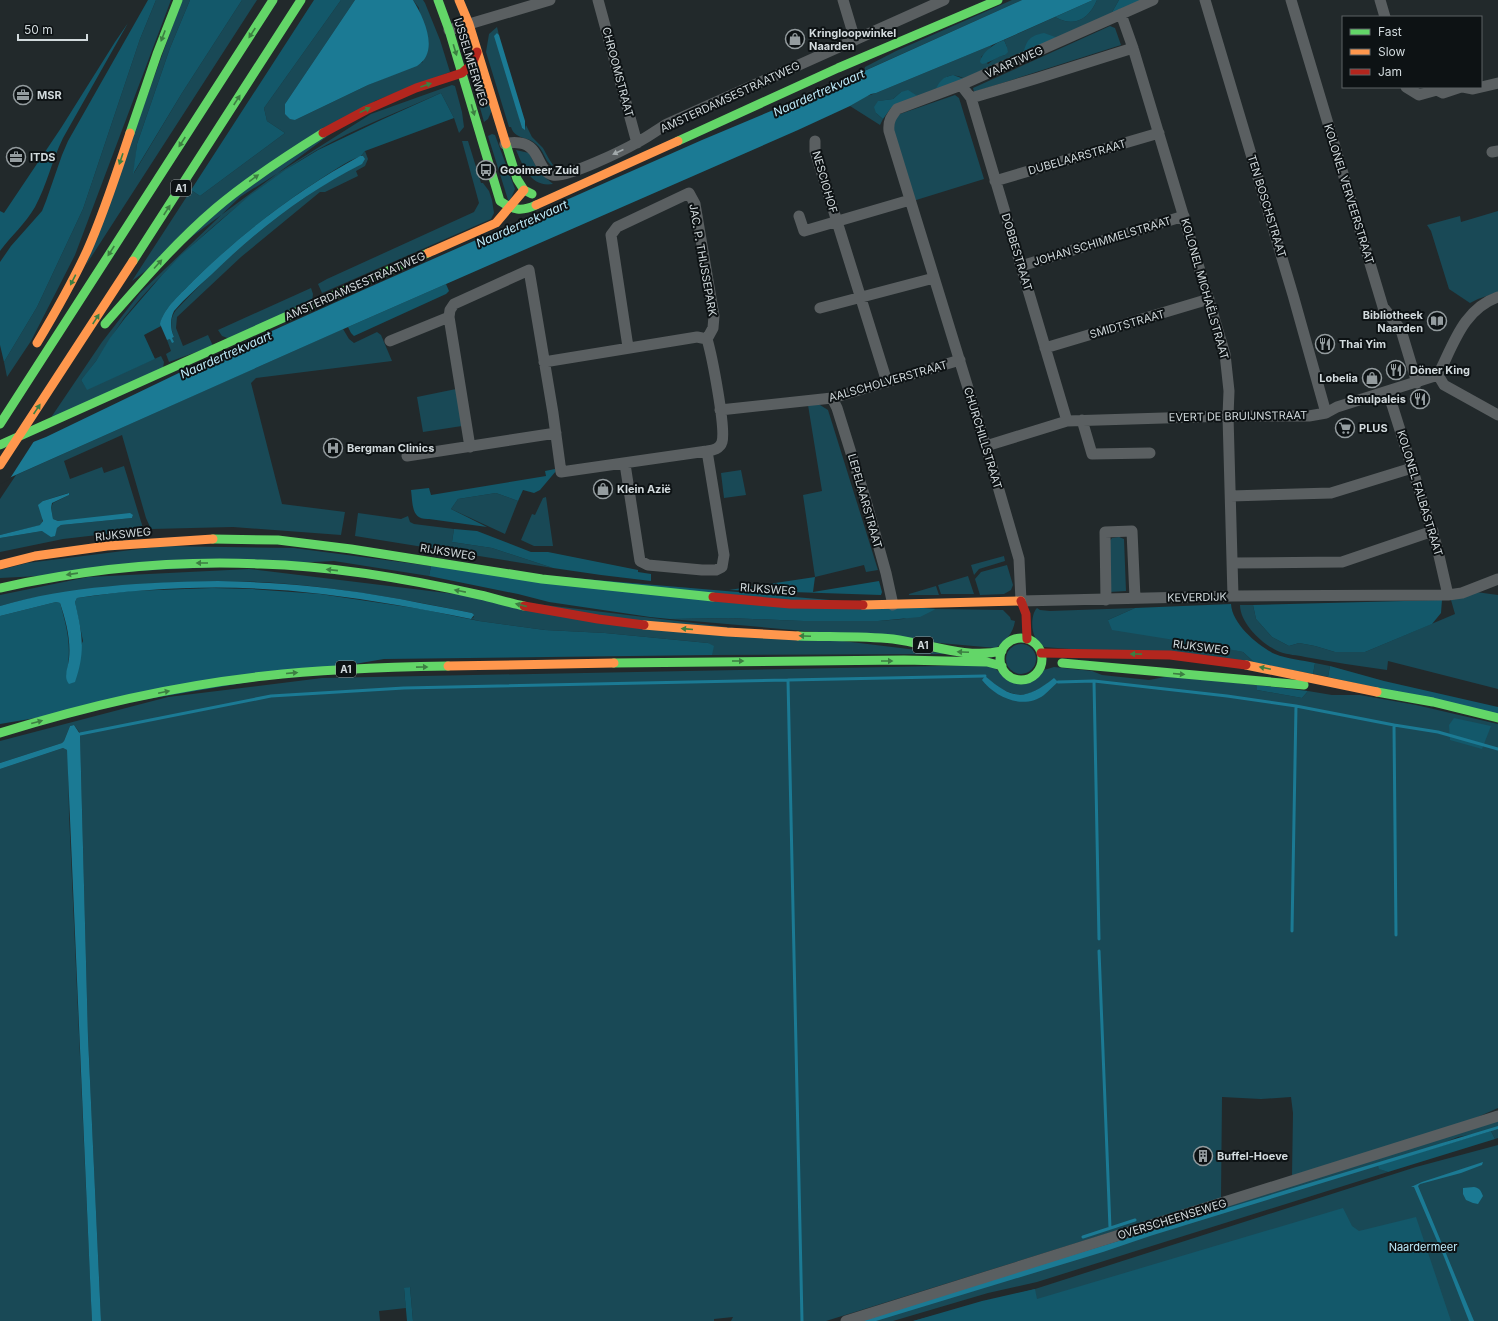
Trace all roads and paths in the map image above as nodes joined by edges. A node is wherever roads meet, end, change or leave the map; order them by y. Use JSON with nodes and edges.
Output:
{"nodes":[{"id":1,"x":178,"y":0,"type":"edge"},
{"id":2,"x":273,"y":0,"type":"edge"},
{"id":3,"x":301,"y":0,"type":"edge"},
{"id":4,"x":438,"y":0,"type":"edge"},
{"id":5,"x":459,"y":0,"type":"edge"},
{"id":6,"x":550,"y":0,"type":"edge"},
{"id":7,"x":598,"y":0,"type":"edge"},
{"id":8,"x":843,"y":0,"type":"edge"},
{"id":9,"x":944,"y":0,"type":"edge"},
{"id":10,"x":998,"y":0,"type":"edge"},
{"id":11,"x":1153,"y":0,"type":"edge"},
{"id":12,"x":1205,"y":0,"type":"edge"},
{"id":13,"x":1290,"y":0,"type":"edge"},
{"id":14,"x":1382,"y":1,"type":"edge"},
{"id":15,"x":1121,"y":14,"type":"junction"},
{"id":16,"x":1385,"y":16,"type":"edge"},
{"id":17,"x":469,"y":24,"type":"junction"},
{"id":18,"x":449,"y":30,"type":"junction"},
{"id":19,"x":855,"y":40,"type":"junction"},
{"id":20,"x":1133,"y":48,"type":"junction"},
{"id":21,"x":477,"y":52,"type":"junction"},
{"id":22,"x":462,"y":73,"type":"junction"},
{"id":23,"x":1498,"y":82,"type":"edge"},
{"id":24,"x":961,"y":86,"type":"junction"},
{"id":25,"x":1482,"y":87,"type":"edge"},
{"id":26,"x":1408,"y":88,"type":"edge"},
{"id":27,"x":1459,"y":88,"type":"edge"},
{"id":28,"x":971,"y":98,"type":"junction"},
{"id":29,"x":489,"y":127,"type":"junction"},
{"id":30,"x":889,"y":131,"type":"joint"},
{"id":31,"x":1159,"y":133,"type":"junction"},
{"id":32,"x":815,"y":141,"type":"dead end"},
{"id":33,"x":637,"y":143,"type":"junction"},
{"id":34,"x":505,"y":144,"type":"junction"},
{"id":35,"x":995,"y":181,"type":"junction"},
{"id":36,"x":524,"y":190,"type":"junction"},
{"id":37,"x":553,"y":198,"type":"junction"},
{"id":38,"x":910,"y":200,"type":"junction"},
{"id":39,"x":510,"y":208,"type":"junction"},
{"id":40,"x":800,"y":216,"type":"dead end"},
{"id":41,"x":1184,"y":216,"type":"junction"},
{"id":42,"x":837,"y":222,"type":"junction"},
{"id":43,"x":1021,"y":266,"type":"junction"},
{"id":44,"x":934,"y":278,"type":"junction"},
{"id":45,"x":860,"y":297,"type":"junction"},
{"id":46,"x":1498,"y":297,"type":"edge"},
{"id":47,"x":1209,"y":299,"type":"junction"},
{"id":48,"x":820,"y":308,"type":"dead end"},
{"id":49,"x":449,"y":317,"type":"junction"},
{"id":50,"x":707,"y":339,"type":"junction"},
{"id":51,"x":390,"y":341,"type":"dead end"},
{"id":52,"x":628,"y":347,"type":"junction"},
{"id":53,"x":1046,"y":348,"type":"junction"},
{"id":54,"x":33,"y":349,"type":"dead end"},
{"id":55,"x":960,"y":360,"type":"junction"},
{"id":56,"x":544,"y":362,"type":"junction"},
{"id":57,"x":60,"y":375,"type":"junction"},
{"id":58,"x":1438,"y":375,"type":"junction"},
{"id":59,"x":20,"y":376,"type":"dead end"},
{"id":60,"x":887,"y":382,"type":"junction"},
{"id":61,"x":1417,"y":383,"type":"junction"},
{"id":62,"x":1388,"y":392,"type":"junction"},
{"id":63,"x":832,"y":398,"type":"junction"},
{"id":64,"x":720,"y":410,"type":"junction"},
{"id":65,"x":1326,"y":413,"type":"junction"},
{"id":66,"x":1498,"y":415,"type":"edge"},
{"id":67,"x":1228,"y":416,"type":"junction"},
{"id":68,"x":0,"y":417,"type":"edge"},
{"id":69,"x":1082,"y":420,"type":"junction"},
{"id":70,"x":1067,"y":421,"type":"junction"},
{"id":71,"x":0,"y":424,"type":"edge"},
{"id":72,"x":556,"y":433,"type":"junction"},
{"id":73,"x":0,"y":445,"type":"edge"},
{"id":74,"x":986,"y":446,"type":"junction"},
{"id":75,"x":470,"y":447,"type":"junction"},
{"id":76,"x":707,"y":451,"type":"junction"},
{"id":77,"x":1150,"y":453,"type":"dead end"},
{"id":78,"x":407,"y":456,"type":"dead end"},
{"id":79,"x":625,"y":464,"type":"junction"},
{"id":80,"x":0,"y":465,"type":"edge"},
{"id":81,"x":1412,"y":468,"type":"junction"},
{"id":82,"x":1230,"y":496,"type":"junction"},
{"id":83,"x":1432,"y":532,"type":"junction"},
{"id":84,"x":1232,"y":563,"type":"junction"},
{"id":85,"x":0,"y":565,"type":"edge"},
{"id":86,"x":1498,"y":579,"type":"edge"},
{"id":87,"x":0,"y":588,"type":"edge"},
{"id":88,"x":1448,"y":595,"type":"junction"},
{"id":89,"x":1233,"y":596,"type":"junction"},
{"id":90,"x":1135,"y":598,"type":"junction"},
{"id":91,"x":1106,"y":600,"type":"junction"},
{"id":92,"x":1021,"y":601,"type":"junction"},
{"id":93,"x":893,"y":604,"type":"junction"},
{"id":94,"x":1017,"y":619,"type":"dead end"},
{"id":95,"x":1027,"y":639,"type":"junction"},
{"id":96,"x":1002,"y":650,"type":"junction"},
{"id":97,"x":1041,"y":654,"type":"junction"},
{"id":98,"x":1048,"y":664,"type":"junction"},
{"id":99,"x":1002,"y":666,"type":"junction"},
{"id":100,"x":1355,"y":688,"type":"junction"},
{"id":101,"x":1498,"y":718,"type":"edge"},
{"id":102,"x":0,"y":733,"type":"edge"},
{"id":103,"x":1498,"y":1116,"type":"edge"},
{"id":104,"x":846,"y":1321,"type":"edge"}],
"edges":[{"from":1,"to":54,"type":"main road","one_way":true},
{"from":2,"to":71,"type":"main road","number":"A1","one_way":true},
{"from":57,"to":3,"type":"main road","number":"A1","one_way":true},
{"from":4,"to":18,"type":"main road","name":"IJSSELMEERWEG"},
{"from":5,"to":17,"type":"main road","name":"IJSSELMEERWEG"},
{"from":6,"to":17,"type":"street"},
{"from":7,"to":33,"type":"street","name":"CHROOMSTRAAT"},
{"from":8,"to":19,"type":"street"},
{"from":9,"to":19,"type":"street","name":"AMSTERDAMSESTRAATWEG"},
{"from":10,"to":37,"type":"main road","name":"AMSTERDAMSESTRAATWEG"},
{"from":11,"to":15,"type":"street","name":"VAARTWEG"},
{"from":12,"to":65,"type":"street","name":"TEN BOSCHSTRAAT"},
{"from":13,"to":61,"type":"street","name":"KOLONEL VERVEERSTRAAT"},
{"from":14,"to":16,"type":"street"},
{"from":15,"to":20,"type":"street","name":"KOLONEL MICHAËLSTRAAT"},
{"from":15,"to":24,"type":"street","name":"VAARTWEG"},
{"from":17,"to":18,"type":"street"},
{"from":17,"to":21,"type":"main road","name":"IJSSELMEERWEG"},
{"from":18,"to":22,"type":"main road","name":"IJSSELMEERWEG","one_way":true},
{"from":19,"to":33,"type":"street","name":"AMSTERDAMSESTRAATWEG"},
{"from":20,"to":28,"type":"street","name":"VAARTWEG"},
{"from":20,"to":31,"type":"street","name":"KOLONEL MICHAËLSTRAAT"},
{"from":21,"to":22,"type":"main road"},
{"from":21,"to":29,"type":"main road","name":"IJSSELMEERWEG"},
{"from":22,"to":29,"type":"main road","name":"IJSSELMEERWEG","one_way":true},
{"from":57,"to":22,"type":"main road","number":"A1","one_way":true},
{"from":23,"to":25,"type":"street"},
{"from":24,"to":28,"type":"street","name":"DOBBESTRAAT"},
{"from":24,"to":30,"type":"street","name":"VAARTWEG"},
{"from":26,"to":27,"type":"street"},
{"from":28,"to":35,"type":"street","name":"DOBBESTRAAT"},
{"from":29,"to":34,"type":"main road","name":"IJSSELMEERWEG"},
{"from":29,"to":39,"type":"main road","name":"IJSSELMEERWEG"},
{"from":30,"to":38,"type":"street","name":"CHURCHILLSTRAAT"},
{"from":31,"to":35,"type":"street","name":"DUBELAARSTRAAT"},
{"from":31,"to":41,"type":"street","name":"KOLONEL MICHAËLSTRAAT"},
{"from":32,"to":42,"type":"street","name":"NESCIOHOF"},
{"from":33,"to":34,"type":"street","name":"AMSTERDAMSESTRAATWEG","one_way":true},
{"from":34,"to":36,"type":"main road","name":"IJSSELMEERWEG"},
{"from":35,"to":43,"type":"street","name":"DOBBESTRAAT"},
{"from":36,"to":37,"type":"main road"},
{"from":36,"to":39,"type":"main road","name":"AMSTERDAMSESTRAATWEG"},
{"from":37,"to":39,"type":"main road"},
{"from":38,"to":42,"type":"street"},
{"from":38,"to":44,"type":"street","name":"CHURCHILLSTRAAT"},
{"from":39,"to":73,"type":"main road","name":"AMSTERDAMSESTRAATWEG"},
{"from":40,"to":42,"type":"street","name":"NESCIOHOF"},
{"from":41,"to":43,"type":"street","name":"JOHAN SCHIMMELSTRAAT"},
{"from":41,"to":47,"type":"street","name":"KOLONEL MICHAËLSTRAAT"},
{"from":42,"to":45,"type":"street","name":"NESCIOHOF"},
{"from":43,"to":53,"type":"street","name":"DOBBESTRAAT"},
{"from":44,"to":45,"type":"street"},
{"from":44,"to":55,"type":"street","name":"CHURCHILLSTRAAT"},
{"from":45,"to":48,"type":"street"},
{"from":45,"to":60,"type":"street","name":"NESCIOHOF"},
{"from":46,"to":58,"type":"street"},
{"from":47,"to":53,"type":"street","name":"SMIDTSTRAAT"},
{"from":47,"to":67,"type":"street","name":"KOLONEL MICHAËLSTRAAT"},
{"from":49,"to":51,"type":"street"},
{"from":49,"to":56,"type":"street"},
{"from":49,"to":75,"type":"street"},
{"from":50,"to":52,"type":"street"},
{"from":50,"to":52,"type":"street","name":"JAC. P. THIJSSEPARK"},
{"from":50,"to":64,"type":"street"},
{"from":52,"to":56,"type":"street"},
{"from":53,"to":70,"type":"street","name":"DOBBESTRAAT"},
{"from":55,"to":60,"type":"street","name":"AALSCHOLVERSTRAAT"},
{"from":55,"to":74,"type":"street","name":"CHURCHILLSTRAAT"},
{"from":56,"to":72,"type":"street"},
{"from":80,"to":57,"type":"main road","number":"A1","one_way":true},
{"from":58,"to":61,"type":"street","name":"EVERT DE BRUIJNSTRAAT"},
{"from":58,"to":66,"type":"street"},
{"from":59,"to":68,"type":"main road"},
{"from":60,"to":63,"type":"street","name":"AALSCHOLVERSTRAAT"},
{"from":61,"to":62,"type":"street","name":"EVERT DE BRUIJNSTRAAT"},
{"from":62,"to":65,"type":"street","name":"EVERT DE BRUIJNSTRAAT"},
{"from":62,"to":81,"type":"street","name":"KOLONEL FALBASTRAAT"},
{"from":63,"to":64,"type":"street","name":"AALSCHOLVERSTRAAT"},
{"from":63,"to":93,"type":"street","name":"LEPELAARSTRAAT"},
{"from":64,"to":76,"type":"street"},
{"from":65,"to":67,"type":"street","name":"EVERT DE BRUIJNSTRAAT"},
{"from":67,"to":69,"type":"street","name":"EVERT DE BRUIJNSTRAAT"},
{"from":67,"to":82,"type":"street","name":"KOLONEL MICHAËLSTRAAT"},
{"from":69,"to":70,"type":"street","name":"EVERT DE BRUIJNSTRAAT"},
{"from":69,"to":77,"type":"street"},
{"from":70,"to":74,"type":"street","name":"EVERT DE BRUIJNSTRAAT"},
{"from":72,"to":75,"type":"street"},
{"from":72,"to":79,"type":"street"},
{"from":74,"to":92,"type":"street","name":"CHURCHILLSTRAAT"},
{"from":75,"to":78,"type":"street"},
{"from":76,"to":79,"type":"street"},
{"from":76,"to":79,"type":"street"},
{"from":81,"to":82,"type":"street"},
{"from":81,"to":83,"type":"street","name":"KOLONEL FALBASTRAAT"},
{"from":82,"to":84,"type":"street","name":"KOLONEL MICHAËLSTRAAT"},
{"from":83,"to":84,"type":"street"},
{"from":83,"to":88,"type":"street","name":"KOLONEL FALBASTRAAT"},
{"from":84,"to":89,"type":"street","name":"KOLONEL MICHAËLSTRAAT"},
{"from":85,"to":93,"type":"main road","name":"RIJKSWEG"},
{"from":86,"to":88,"type":"street","name":"KEVERDIJK"},
{"from":96,"to":87,"type":"main road","number":"A1","one_way":true},
{"from":88,"to":89,"type":"street","name":"KEVERDIJK"},
{"from":89,"to":90,"type":"street","name":"KEVERDIJK"},
{"from":90,"to":91,"type":"street","name":"KEVERDIJK"},
{"from":90,"to":91,"type":"street"},
{"from":91,"to":92,"type":"street","name":"KEVERDIJK"},
{"from":92,"to":93,"type":"main road","name":"KEVERDIJK"},
{"from":92,"to":94,"type":"main road","name":"CHURCHILLSTRAAT"},
{"from":92,"to":95,"type":"main road","name":"CHURCHILLSTRAAT"},
{"from":95,"to":96,"type":"main road"},
{"from":95,"to":97,"type":"main road"},
{"from":96,"to":99,"type":"main road"},
{"from":97,"to":98,"type":"main road"},
{"from":100,"to":97,"type":"main road","name":"RIJKSWEG","one_way":true},
{"from":98,"to":99,"type":"main road"},
{"from":98,"to":100,"type":"main road","name":"RIJKSWEG","one_way":true},
{"from":102,"to":99,"type":"main road","number":"A1","one_way":true},
{"from":100,"to":101,"type":"main road","name":"RIJKSWEG"},
{"from":103,"to":104,"type":"street","name":"OVERSCHEENSEWEG"}]}
